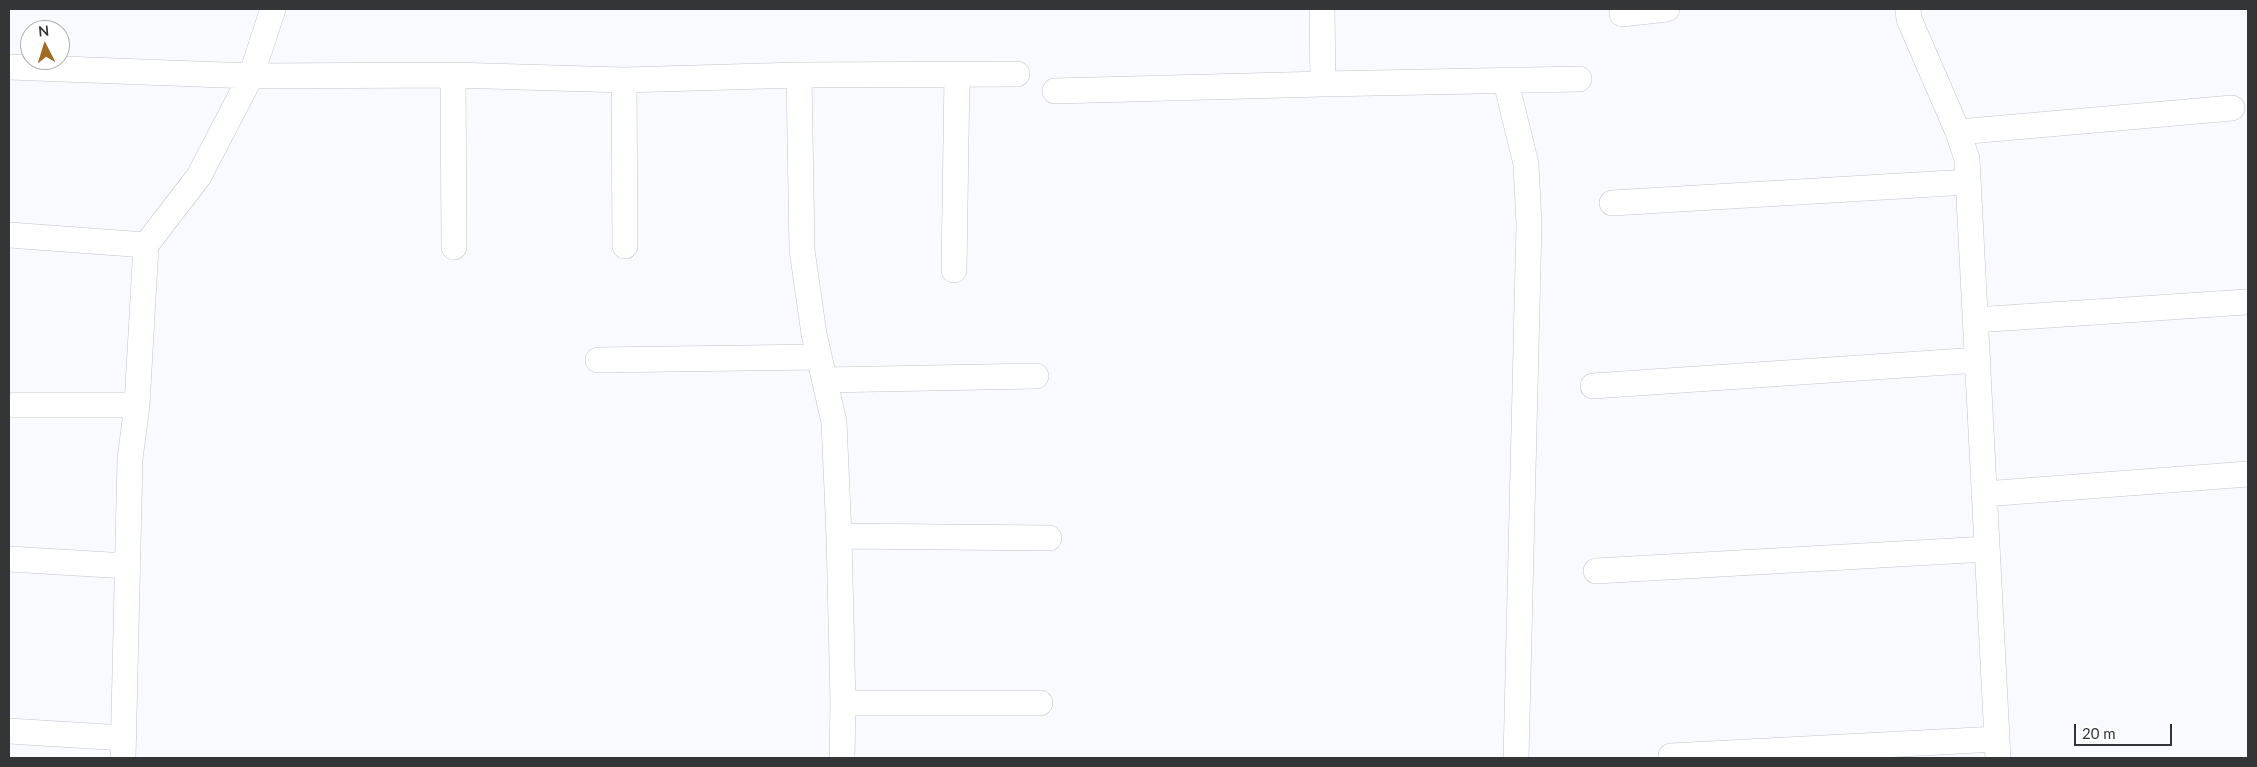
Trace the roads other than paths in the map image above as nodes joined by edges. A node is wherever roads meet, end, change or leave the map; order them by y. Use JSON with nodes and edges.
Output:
{"nodes":[{"id":1,"x":273,"y":9,"type":"edge"},
{"id":2,"x":1322,"y":9,"type":"edge"},
{"id":3,"x":1667,"y":9,"type":"edge"},
{"id":4,"x":1908,"y":9,"type":"edge"},
{"id":5,"x":1622,"y":14,"type":"dead end"},
{"id":6,"x":9,"y":67,"type":"edge"},
{"id":7,"x":1017,"y":74,"type":"dead end"},
{"id":8,"x":453,"y":75,"type":"junction"},
{"id":9,"x":799,"y":75,"type":"junction"},
{"id":10,"x":957,"y":75,"type":"junction"},
{"id":11,"x":251,"y":76,"type":"junction"},
{"id":12,"x":1579,"y":79,"type":"dead end"},
{"id":13,"x":624,"y":80,"type":"junction"},
{"id":14,"x":1506,"y":82,"type":"junction"},
{"id":15,"x":1323,"y":84,"type":"junction"},
{"id":16,"x":1055,"y":91,"type":"dead end"},
{"id":17,"x":2232,"y":108,"type":"dead end"},
{"id":18,"x":1958,"y":132,"type":"junction"},
{"id":19,"x":1968,"y":182,"type":"junction"},
{"id":20,"x":1612,"y":203,"type":"dead end"},
{"id":21,"x":9,"y":235,"type":"edge"},
{"id":22,"x":146,"y":245,"type":"junction"},
{"id":23,"x":454,"y":246,"type":"dead end"},
{"id":24,"x":625,"y":246,"type":"dead end"},
{"id":25,"x":954,"y":270,"type":"dead end"},
{"id":26,"x":2246,"y":302,"type":"dead end"},
{"id":27,"x":1975,"y":320,"type":"junction"},
{"id":28,"x":598,"y":360,"type":"dead end"},
{"id":29,"x":1978,"y":360,"type":"junction"},
{"id":30,"x":822,"y":369,"type":"junction"},
{"id":31,"x":1036,"y":376,"type":"dead end"},
{"id":32,"x":1593,"y":386,"type":"dead end"},
{"id":33,"x":9,"y":404,"type":"edge"},
{"id":34,"x":137,"y":406,"type":"junction"},
{"id":35,"x":2248,"y":474,"type":"edge"},
{"id":36,"x":1984,"y":494,"type":"junction"},
{"id":37,"x":839,"y":536,"type":"junction"},
{"id":38,"x":1049,"y":538,"type":"dead end"},
{"id":39,"x":1987,"y":549,"type":"junction"},
{"id":40,"x":9,"y":559,"type":"edge"},
{"id":41,"x":127,"y":566,"type":"junction"},
{"id":42,"x":1596,"y":571,"type":"dead end"},
{"id":43,"x":843,"y":703,"type":"junction"},
{"id":44,"x":1040,"y":703,"type":"dead end"},
{"id":45,"x":9,"y":731,"type":"edge"},
{"id":46,"x":124,"y":748,"type":"edge"},
{"id":47,"x":1998,"y":749,"type":"edge"},
{"id":48,"x":1671,"y":756,"type":"dead end"},
{"id":49,"x":842,"y":758,"type":"edge"},
{"id":50,"x":1516,"y":758,"type":"edge"}],
"edges":[{"from":1,"to":11,"type":"street"},
{"from":2,"to":15,"type":"street"},
{"from":3,"to":5,"type":"street"},
{"from":4,"to":18,"type":"street"},
{"from":6,"to":11,"type":"street"},
{"from":7,"to":10,"type":"street"},
{"from":8,"to":11,"type":"street"},
{"from":8,"to":13,"type":"street"},
{"from":8,"to":23,"type":"street"},
{"from":9,"to":10,"type":"street"},
{"from":9,"to":13,"type":"street"},
{"from":9,"to":30,"type":"street"},
{"from":10,"to":25,"type":"street"},
{"from":11,"to":22,"type":"street"},
{"from":12,"to":14,"type":"street"},
{"from":13,"to":24,"type":"street"},
{"from":14,"to":15,"type":"street"},
{"from":14,"to":50,"type":"street"},
{"from":15,"to":16,"type":"street"},
{"from":17,"to":18,"type":"street"},
{"from":18,"to":19,"type":"street"},
{"from":19,"to":20,"type":"street"},
{"from":19,"to":27,"type":"street"},
{"from":21,"to":22,"type":"street"},
{"from":22,"to":34,"type":"street"},
{"from":26,"to":27,"type":"street"},
{"from":27,"to":29,"type":"street"},
{"from":28,"to":30,"type":"street"},
{"from":29,"to":32,"type":"street"},
{"from":29,"to":36,"type":"street"},
{"from":30,"to":31,"type":"street"},
{"from":30,"to":37,"type":"street"},
{"from":33,"to":34,"type":"street"},
{"from":34,"to":41,"type":"street"},
{"from":35,"to":36,"type":"street"},
{"from":36,"to":39,"type":"street"},
{"from":37,"to":38,"type":"street"},
{"from":37,"to":43,"type":"street"},
{"from":39,"to":42,"type":"street"},
{"from":39,"to":47,"type":"street"},
{"from":40,"to":41,"type":"street"},
{"from":41,"to":46,"type":"street"},
{"from":43,"to":44,"type":"street"},
{"from":43,"to":49,"type":"street"},
{"from":45,"to":46,"type":"street"},
{"from":47,"to":48,"type":"street"}]}
